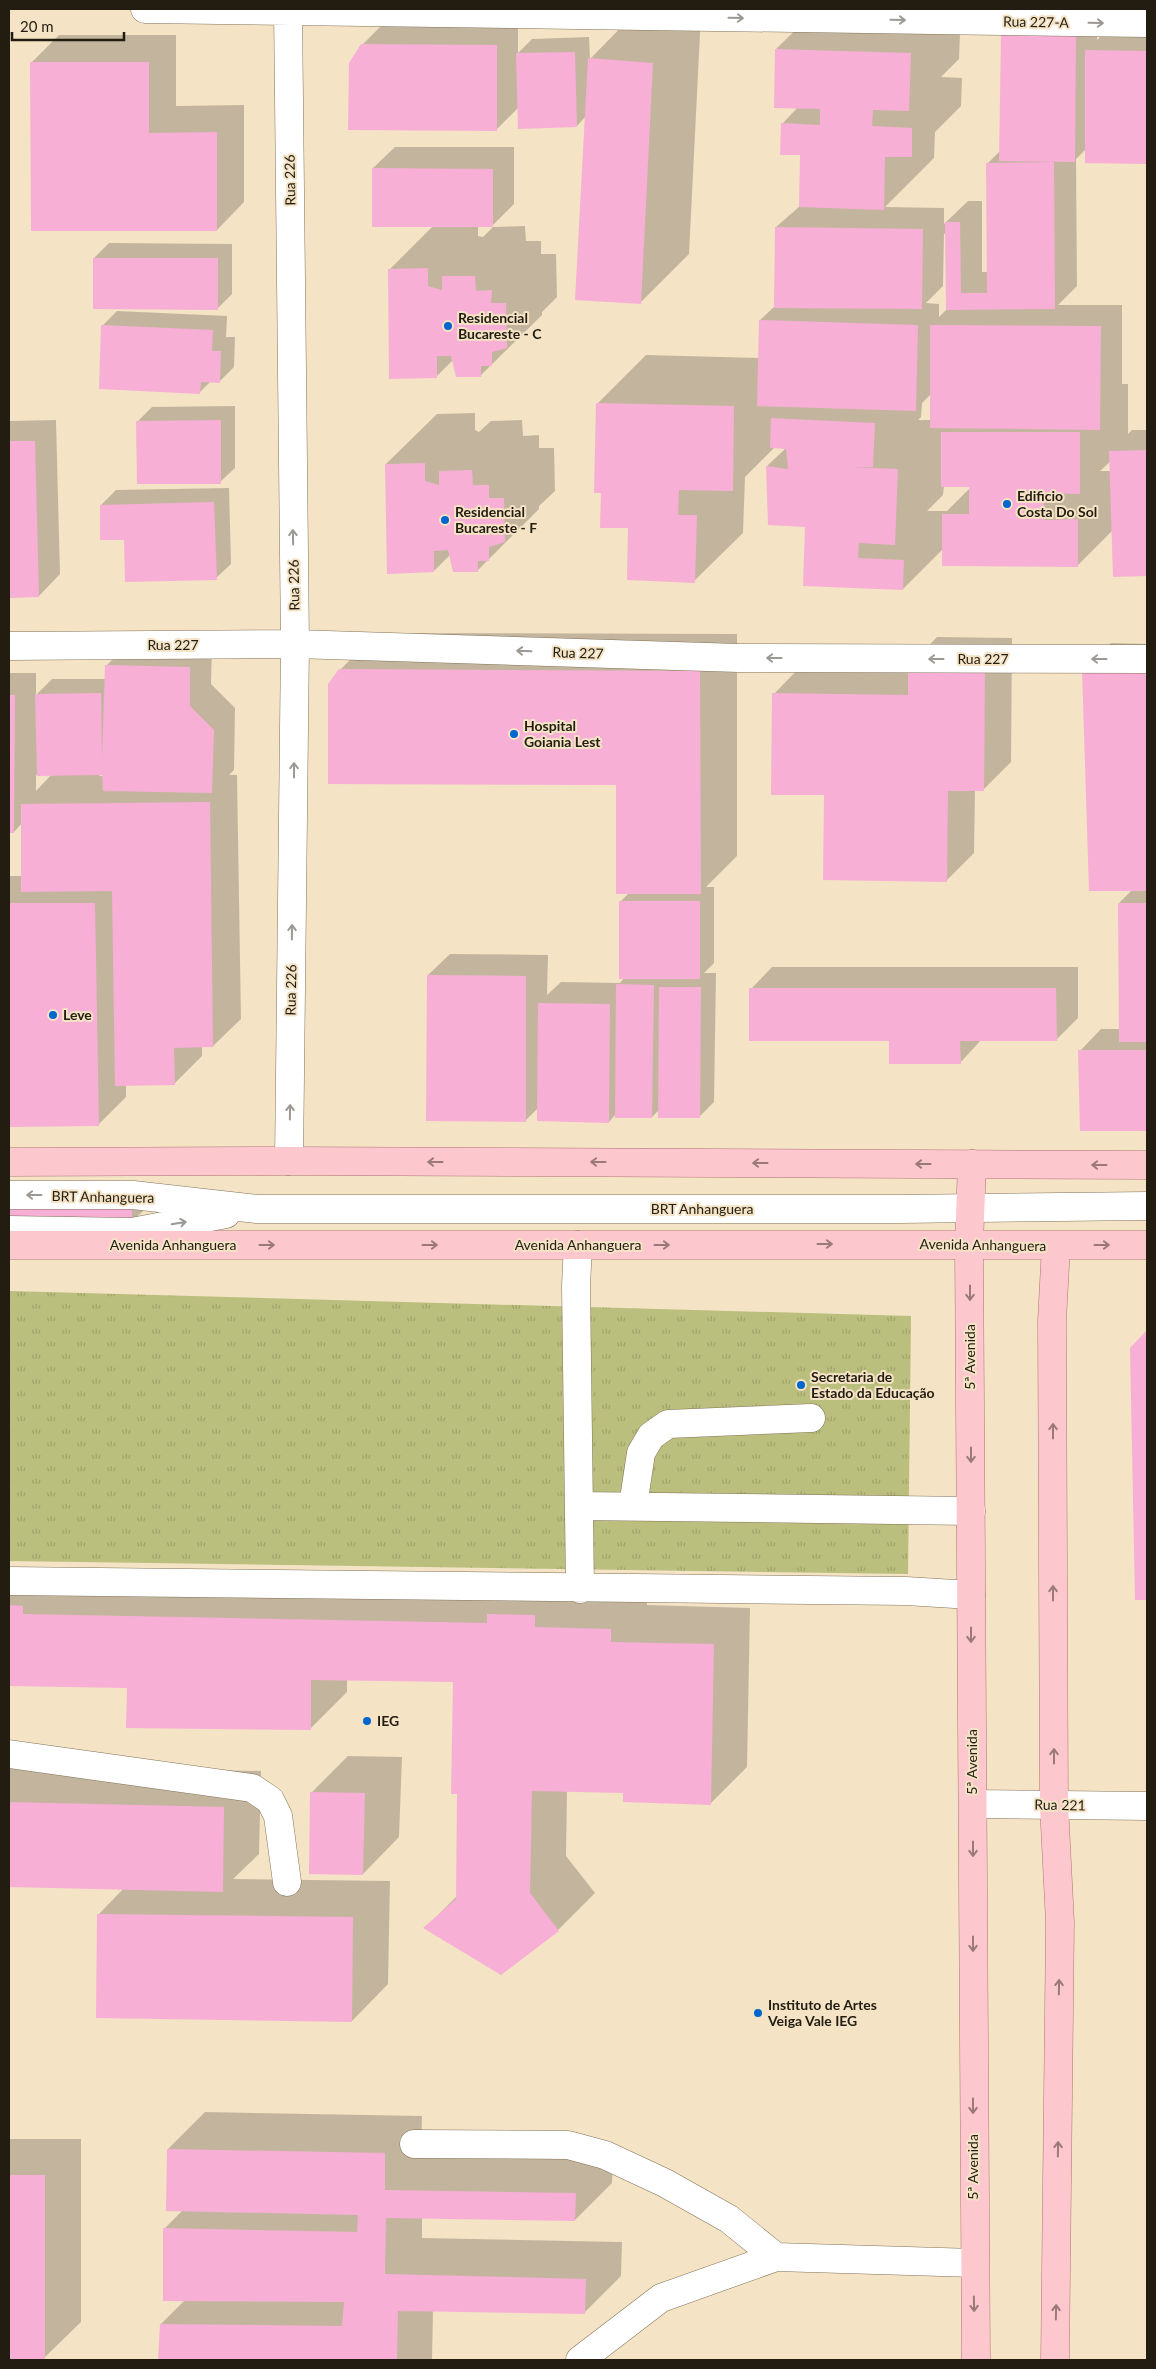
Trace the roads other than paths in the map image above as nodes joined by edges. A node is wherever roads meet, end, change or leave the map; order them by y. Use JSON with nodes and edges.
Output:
{"nodes":[{"id":1,"x":145,"y":9,"type":"edge"},
{"id":2,"x":288,"y":10,"type":"edge"},
{"id":3,"x":1147,"y":23,"type":"edge"},
{"id":4,"x":294,"y":644,"type":"junction"},
{"id":5,"x":9,"y":646,"type":"edge"},
{"id":6,"x":1147,"y":659,"type":"edge"},
{"id":7,"x":289,"y":1161,"type":"junction"},
{"id":8,"x":9,"y":1162,"type":"edge"},
{"id":9,"x":972,"y":1164,"type":"junction"},
{"id":10,"x":1147,"y":1165,"type":"edge"},
{"id":11,"x":9,"y":1195,"type":"edge"},
{"id":12,"x":1147,"y":1206,"type":"edge"},
{"id":13,"x":257,"y":1209,"type":"junction"},
{"id":14,"x":971,"y":1209,"type":"junction"},
{"id":15,"x":9,"y":1230,"type":"edge"},
{"id":16,"x":969,"y":1244,"type":"junction"},
{"id":17,"x":9,"y":1245,"type":"edge"},
{"id":18,"x":578,"y":1245,"type":"junction"},
{"id":19,"x":1147,"y":1245,"type":"edge"},
{"id":20,"x":1056,"y":1246,"type":"junction"},
{"id":21,"x":811,"y":1418,"type":"dead end"},
{"id":22,"x":579,"y":1506,"type":"junction"},
{"id":23,"x":633,"y":1506,"type":"junction"},
{"id":24,"x":971,"y":1511,"type":"junction"},
{"id":25,"x":9,"y":1581,"type":"edge"},
{"id":26,"x":580,"y":1589,"type":"junction"},
{"id":27,"x":971,"y":1595,"type":"junction"},
{"id":28,"x":9,"y":1754,"type":"edge"},
{"id":29,"x":973,"y":1804,"type":"junction"},
{"id":30,"x":1054,"y":1805,"type":"junction"},
{"id":31,"x":1147,"y":1806,"type":"edge"},
{"id":32,"x":287,"y":1882,"type":"dead end"},
{"id":33,"x":414,"y":2144,"type":"dead end"},
{"id":34,"x":776,"y":2256,"type":"junction"},
{"id":35,"x":974,"y":2263,"type":"junction"},
{"id":36,"x":580,"y":2360,"type":"edge"},
{"id":37,"x":976,"y":2360,"type":"edge"},
{"id":38,"x":1056,"y":2360,"type":"edge"}],
"edges":[{"from":1,"to":2,"type":"street","name":"Rua 227-A"},
{"from":2,"to":3,"type":"street","name":"Rua 227-A","one_way":true},
{"from":4,"to":2,"type":"street","name":"Rua 226","one_way":true},
{"from":4,"to":5,"type":"street","name":"Rua 227"},
{"from":6,"to":4,"type":"street","name":"Rua 227","one_way":true},
{"from":7,"to":4,"type":"street","name":"Rua 226","one_way":true},
{"from":7,"to":8,"type":"main road"},
{"from":9,"to":7,"type":"main road","one_way":true},
{"from":10,"to":9,"type":"main road","one_way":true},
{"from":9,"to":14,"type":"main road","name":"5ª Avenida"},
{"from":13,"to":11,"type":"street","name":"BRT Anhanguera","one_way":true},
{"from":12,"to":14,"type":"street","name":"BRT Anhanguera"},
{"from":13,"to":14,"type":"street","name":"BRT Anhanguera"},
{"from":15,"to":13,"type":"street","name":"BRT Anhanguera","one_way":true},
{"from":14,"to":16,"type":"main road","name":"5ª Avenida"},
{"from":18,"to":16,"type":"main road","name":"Avenida Anhanguera","one_way":true},
{"from":16,"to":20,"type":"main road","name":"Avenida Anhanguera"},
{"from":16,"to":24,"type":"main road","name":"5ª Avenida","one_way":true},
{"from":17,"to":18,"type":"main road","name":"Avenida Anhanguera","one_way":true},
{"from":18,"to":22,"type":"street"},
{"from":20,"to":19,"type":"main road","name":"Avenida Anhanguera","one_way":true},
{"from":30,"to":20,"type":"main road","one_way":true},
{"from":21,"to":23,"type":"street"},
{"from":22,"to":23,"type":"street"},
{"from":22,"to":26,"type":"street"},
{"from":23,"to":24,"type":"street"},
{"from":24,"to":27,"type":"main road","name":"5ª Avenida"},
{"from":25,"to":26,"type":"street"},
{"from":26,"to":27,"type":"street"},
{"from":27,"to":29,"type":"main road","name":"5ª Avenida","one_way":true},
{"from":28,"to":32,"type":"street"},
{"from":29,"to":30,"type":"street","name":"Rua 221"},
{"from":29,"to":35,"type":"main road","name":"5ª Avenida","one_way":true},
{"from":30,"to":31,"type":"street","name":"Rua 221"},
{"from":38,"to":30,"type":"main road","one_way":true},
{"from":33,"to":34,"type":"street"},
{"from":34,"to":35,"type":"street"},
{"from":34,"to":36,"type":"street"},
{"from":35,"to":37,"type":"main road","name":"5ª Avenida","one_way":true}]}
